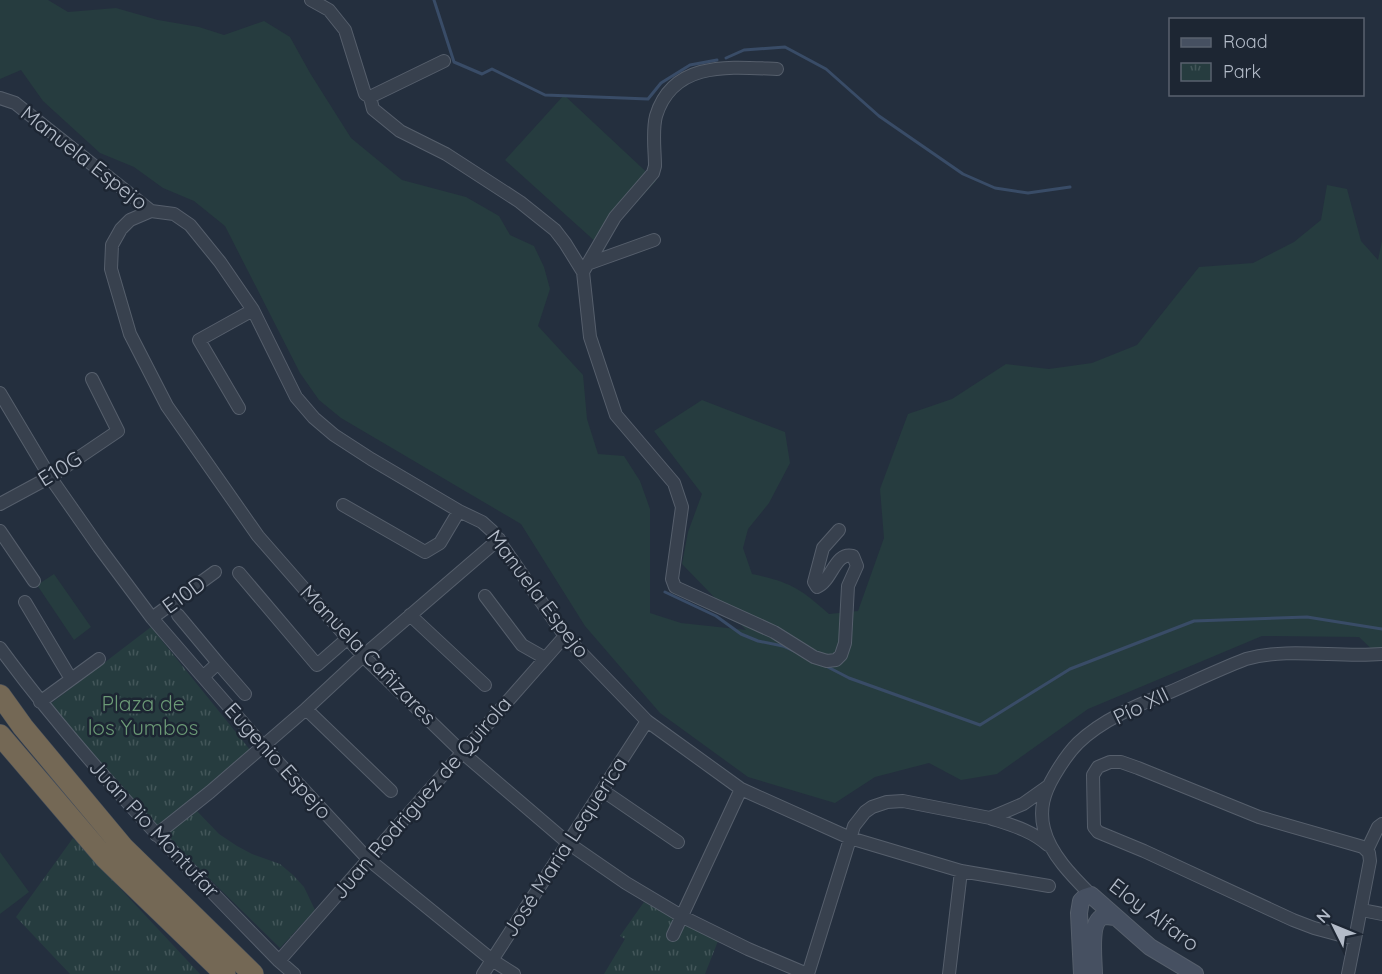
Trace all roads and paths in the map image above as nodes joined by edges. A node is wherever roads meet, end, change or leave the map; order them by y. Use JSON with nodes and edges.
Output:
{"nodes":[{"id":1,"x":311,"y":0,"type":"edge"},
{"id":2,"x":444,"y":61,"type":"dead end"},
{"id":3,"x":777,"y":69,"type":"dead end"},
{"id":4,"x":370,"y":97,"type":"junction"},
{"id":5,"x":0,"y":98,"type":"edge"},
{"id":6,"x":151,"y":211,"type":"junction"},
{"id":7,"x":654,"y":240,"type":"dead end"},
{"id":8,"x":587,"y":267,"type":"junction"},
{"id":9,"x":254,"y":310,"type":"junction"},
{"id":10,"x":92,"y":378,"type":"dead end"},
{"id":11,"x":0,"y":393,"type":"edge"},
{"id":12,"x":239,"y":408,"type":"dead end"},
{"id":13,"x":50,"y":477,"type":"junction"},
{"id":14,"x":0,"y":504,"type":"edge"},
{"id":15,"x":343,"y":505,"type":"dead end"},
{"id":16,"x":459,"y":511,"type":"junction"},
{"id":17,"x":839,"y":530,"type":"dead end"},
{"id":18,"x":0,"y":531,"type":"edge"},
{"id":19,"x":499,"y":539,"type":"junction"},
{"id":20,"x":216,"y":572,"type":"dead end"},
{"id":21,"x":239,"y":573,"type":"dead end"},
{"id":22,"x":34,"y":581,"type":"dead end"},
{"id":23,"x":485,"y":596,"type":"dead end"},
{"id":24,"x":25,"y":602,"type":"dead end"},
{"id":25,"x":178,"y":615,"type":"dead end"},
{"id":26,"x":410,"y":615,"type":"junction"},
{"id":27,"x":152,"y":618,"type":"junction"},
{"id":28,"x":566,"y":636,"type":"junction"},
{"id":29,"x":348,"y":638,"type":"junction"},
{"id":30,"x":0,"y":648,"type":"edge"},
{"id":31,"x":1382,"y":654,"type":"edge"},
{"id":32,"x":363,"y":656,"type":"junction"},
{"id":33,"x":545,"y":658,"type":"junction"},
{"id":34,"x":99,"y":659,"type":"dead end"},
{"id":35,"x":218,"y":663,"type":"junction"},
{"id":36,"x":202,"y":677,"type":"junction"},
{"id":37,"x":71,"y":679,"type":"junction"},
{"id":38,"x":485,"y":685,"type":"dead end"},
{"id":39,"x":245,"y":694,"type":"dead end"},
{"id":40,"x":0,"y":695,"type":"edge"},
{"id":41,"x":40,"y":702,"type":"junction"},
{"id":42,"x":306,"y":710,"type":"junction"},
{"id":43,"x":647,"y":721,"type":"junction"},
{"id":44,"x":0,"y":735,"type":"edge"},
{"id":45,"x":263,"y":746,"type":"junction"},
{"id":46,"x":464,"y":754,"type":"junction"},
{"id":47,"x":1049,"y":786,"type":"junction"},
{"id":48,"x":741,"y":789,"type":"junction"},
{"id":49,"x":602,"y":790,"type":"junction"},
{"id":50,"x":391,"y":791,"type":"dead end"},
{"id":51,"x":990,"y":818,"type":"junction"},
{"id":52,"x":1382,"y":824,"type":"edge"},
{"id":53,"x":156,"y":835,"type":"junction"},
{"id":54,"x":850,"y":838,"type":"junction"},
{"id":55,"x":678,"y":842,"type":"dead end"},
{"id":56,"x":568,"y":843,"type":"junction"},
{"id":57,"x":1051,"y":847,"type":"junction"},
{"id":58,"x":1367,"y":850,"type":"junction"},
{"id":59,"x":368,"y":859,"type":"junction"},
{"id":60,"x":961,"y":871,"type":"junction"},
{"id":61,"x":1048,"y":886,"type":"dead end"},
{"id":62,"x":1088,"y":896,"type":"junction"},
{"id":63,"x":1362,"y":910,"type":"junction"},
{"id":64,"x":1382,"y":914,"type":"edge"},
{"id":65,"x":683,"y":917,"type":"junction"},
{"id":66,"x":1114,"y":917,"type":"junction"},
{"id":67,"x":673,"y":934,"type":"dead end"},
{"id":68,"x":1356,"y":939,"type":"junction"},
{"id":69,"x":492,"y":960,"type":"junction"},
{"id":70,"x":279,"y":962,"type":"junction"},
{"id":71,"x":225,"y":974,"type":"edge"},
{"id":72,"x":254,"y":974,"type":"edge"},
{"id":73,"x":294,"y":974,"type":"edge"},
{"id":74,"x":483,"y":974,"type":"edge"},
{"id":75,"x":514,"y":974,"type":"edge"},
{"id":76,"x":808,"y":974,"type":"edge"},
{"id":77,"x":949,"y":974,"type":"edge"},
{"id":78,"x":1082,"y":974,"type":"edge"},
{"id":79,"x":1094,"y":974,"type":"edge"},
{"id":80,"x":1195,"y":974,"type":"edge"},
{"id":81,"x":1348,"y":974,"type":"edge"}],
"edges":[{"from":1,"to":4,"type":"street"},
{"from":2,"to":4,"type":"street"},
{"from":3,"to":8,"type":"street"},
{"from":4,"to":8,"type":"street"},
{"from":5,"to":6,"type":"street","name":"Manuela Espejo"},
{"from":6,"to":9,"type":"street","name":"Manuela Espejo"},
{"from":6,"to":29,"type":"street","name":"Manuela Cañizares"},
{"from":7,"to":8,"type":"street"},
{"from":8,"to":17,"type":"street"},
{"from":9,"to":12,"type":"street"},
{"from":9,"to":16,"type":"street","name":"Manuela Espejo"},
{"from":10,"to":13,"type":"street","name":"E10G"},
{"from":11,"to":13,"type":"street","name":"Eugenio Espejo"},
{"from":13,"to":14,"type":"street","name":"E10G"},
{"from":13,"to":27,"type":"street","name":"Eugenio Espejo"},
{"from":15,"to":16,"type":"street"},
{"from":16,"to":19,"type":"street","name":"Manuela Espejo"},
{"from":18,"to":22,"type":"street"},
{"from":19,"to":26,"type":"street"},
{"from":19,"to":28,"type":"street","name":"Manuela Espejo"},
{"from":20,"to":27,"type":"street","name":"E10D"},
{"from":21,"to":29,"type":"street"},
{"from":23,"to":33,"type":"street"},
{"from":24,"to":37,"type":"street"},
{"from":25,"to":35,"type":"street"},
{"from":26,"to":32,"type":"street"},
{"from":26,"to":38,"type":"street"},
{"from":27,"to":36,"type":"street","name":"Eugenio Espejo"},
{"from":28,"to":33,"type":"street","name":"Juan Rodriguez de Quirola"},
{"from":28,"to":43,"type":"street","name":"Manuela Espejo"},
{"from":29,"to":32,"type":"street","name":"Manuela Cañizares"},
{"from":30,"to":41,"type":"street","name":"Juan Pio Montufar"},
{"from":31,"to":47,"type":"street","name":"Pío XII"},
{"from":32,"to":42,"type":"street"},
{"from":32,"to":46,"type":"street","name":"Manuela Cañizares"},
{"from":33,"to":46,"type":"street","name":"Juan Rodriguez de Quirola"},
{"from":34,"to":37,"type":"street"},
{"from":35,"to":36,"type":"street"},
{"from":35,"to":39,"type":"street"},
{"from":36,"to":45,"type":"street","name":"Eugenio Espejo"},
{"from":37,"to":41,"type":"street"},
{"from":40,"to":72,"type":"highway"},
{"from":41,"to":53,"type":"street","name":"Juan Pio Montufar"},
{"from":42,"to":45,"type":"street"},
{"from":42,"to":50,"type":"street"},
{"from":43,"to":48,"type":"street","name":"Manuela Espejo"},
{"from":43,"to":49,"type":"street","name":"José Maria Lequerica"},
{"from":44,"to":71,"type":"highway"},
{"from":45,"to":53,"type":"street"},
{"from":45,"to":59,"type":"street","name":"Eugenio Espejo"},
{"from":46,"to":56,"type":"street","name":"Manuela Cañizares"},
{"from":46,"to":59,"type":"street","name":"Juan Rodriguez de Quirola"},
{"from":47,"to":51,"type":"street"},
{"from":47,"to":57,"type":"street","name":"Pío XII"},
{"from":48,"to":54,"type":"street","name":"Manuela Espejo"},
{"from":48,"to":65,"type":"street"},
{"from":49,"to":55,"type":"street"},
{"from":49,"to":56,"type":"street","name":"José Maria Lequerica"},
{"from":51,"to":54,"type":"street"},
{"from":51,"to":57,"type":"street"},
{"from":52,"to":58,"type":"street"},
{"from":53,"to":70,"type":"street","name":"Juan Pio Montufar"},
{"from":54,"to":60,"type":"street","name":"Manuela Espejo"},
{"from":54,"to":76,"type":"street"},
{"from":56,"to":65,"type":"street","name":"Manuela Cañizares"},
{"from":56,"to":69,"type":"street","name":"José Maria Lequerica"},
{"from":57,"to":62,"type":"street","name":"Pío XII"},
{"from":58,"to":63,"type":"street"},
{"from":58,"to":68,"type":"street"},
{"from":59,"to":69,"type":"street","name":"Eugenio Espejo"},
{"from":59,"to":70,"type":"street","name":"Juan Rodriguez de Quirola"},
{"from":60,"to":61,"type":"street","name":"Manuela Espejo"},
{"from":60,"to":77,"type":"street"},
{"from":62,"to":66,"type":"street","name":"Eloy Alfaro"},
{"from":62,"to":78,"type":"street"},
{"from":63,"to":64,"type":"street"},
{"from":63,"to":68,"type":"street"},
{"from":65,"to":67,"type":"street"},
{"from":65,"to":76,"type":"street","name":"Manuela Cañizares"},
{"from":66,"to":79,"type":"street"},
{"from":66,"to":80,"type":"street","name":"Eloy Alfaro"},
{"from":68,"to":81,"type":"street"},
{"from":69,"to":74,"type":"street","name":"José Maria Lequerica"},
{"from":69,"to":75,"type":"street","name":"Eugenio Espejo"},
{"from":70,"to":73,"type":"street","name":"Juan Pio Montufar"}]}
